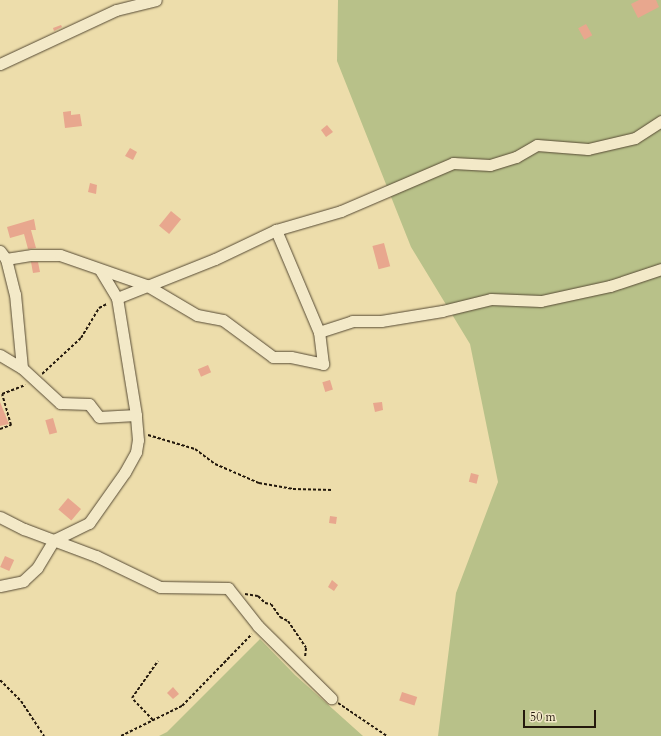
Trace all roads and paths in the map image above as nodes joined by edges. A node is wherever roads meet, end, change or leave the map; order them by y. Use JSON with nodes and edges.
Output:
{"nodes":[{"id":1,"x":156,"y":0,"type":"edge"},
{"id":2,"x":0,"y":64,"type":"edge"},
{"id":3,"x":661,"y":121,"type":"edge"},
{"id":4,"x":276,"y":230,"type":"junction"},
{"id":5,"x":3,"y":255,"type":"edge"},
{"id":6,"x":661,"y":268,"type":"edge"},
{"id":7,"x":100,"y":270,"type":"junction"},
{"id":8,"x":146,"y":285,"type":"junction"},
{"id":9,"x":117,"y":298,"type":"junction"},
{"id":10,"x":319,"y":332,"type":"junction"},
{"id":11,"x":0,"y":354,"type":"edge"},
{"id":12,"x":22,"y":368,"type":"junction"},
{"id":13,"x":34,"y":381,"type":"junction"},
{"id":14,"x":136,"y":415,"type":"junction"},
{"id":15,"x":0,"y":429,"type":"edge"},
{"id":16,"x":137,"y":431,"type":"junction"},
{"id":17,"x":333,"y":490,"type":"dead end"},
{"id":18,"x":0,"y":517,"type":"edge"},
{"id":19,"x":54,"y":540,"type":"junction"},
{"id":20,"x":0,"y":586,"type":"edge"},
{"id":21,"x":231,"y":592,"type":"junction"},
{"id":22,"x":261,"y":629,"type":"junction"},
{"id":23,"x":158,"y":661,"type":"dead end"},
{"id":24,"x":307,"y":676,"type":"junction"},
{"id":25,"x":0,"y":680,"type":"edge"},
{"id":26,"x":331,"y":698,"type":"joint"},
{"id":27,"x":153,"y":720,"type":"junction"},
{"id":28,"x":44,"y":736,"type":"edge"},
{"id":29,"x":121,"y":736,"type":"edge"},
{"id":30,"x":387,"y":736,"type":"edge"}],
"edges":[{"from":1,"to":2,"type":"street"},
{"from":3,"to":4,"type":"street"},
{"from":4,"to":8,"type":"street"},
{"from":4,"to":10,"type":"street"},
{"from":5,"to":7,"type":"street"},
{"from":5,"to":12,"type":"street"},
{"from":6,"to":10,"type":"street"},
{"from":7,"to":8,"type":"street"},
{"from":7,"to":9,"type":"street"},
{"from":8,"to":9,"type":"street"},
{"from":8,"to":10,"type":"street"},
{"from":9,"to":13,"type":"path"},
{"from":9,"to":14,"type":"street"},
{"from":11,"to":12,"type":"street"},
{"from":12,"to":13,"type":"street"},
{"from":13,"to":14,"type":"street"},
{"from":13,"to":15,"type":"path"},
{"from":14,"to":16,"type":"street"},
{"from":16,"to":17,"type":"path"},
{"from":16,"to":19,"type":"street"},
{"from":18,"to":19,"type":"street"},
{"from":19,"to":20,"type":"street"},
{"from":19,"to":21,"type":"street"},
{"from":21,"to":22,"type":"street"},
{"from":21,"to":24,"type":"path"},
{"from":22,"to":24,"type":"street"},
{"from":22,"to":27,"type":"path"},
{"from":23,"to":27,"type":"path"},
{"from":24,"to":26,"type":"street"},
{"from":25,"to":28,"type":"path"},
{"from":26,"to":30,"type":"path"},
{"from":27,"to":29,"type":"path"}]}
